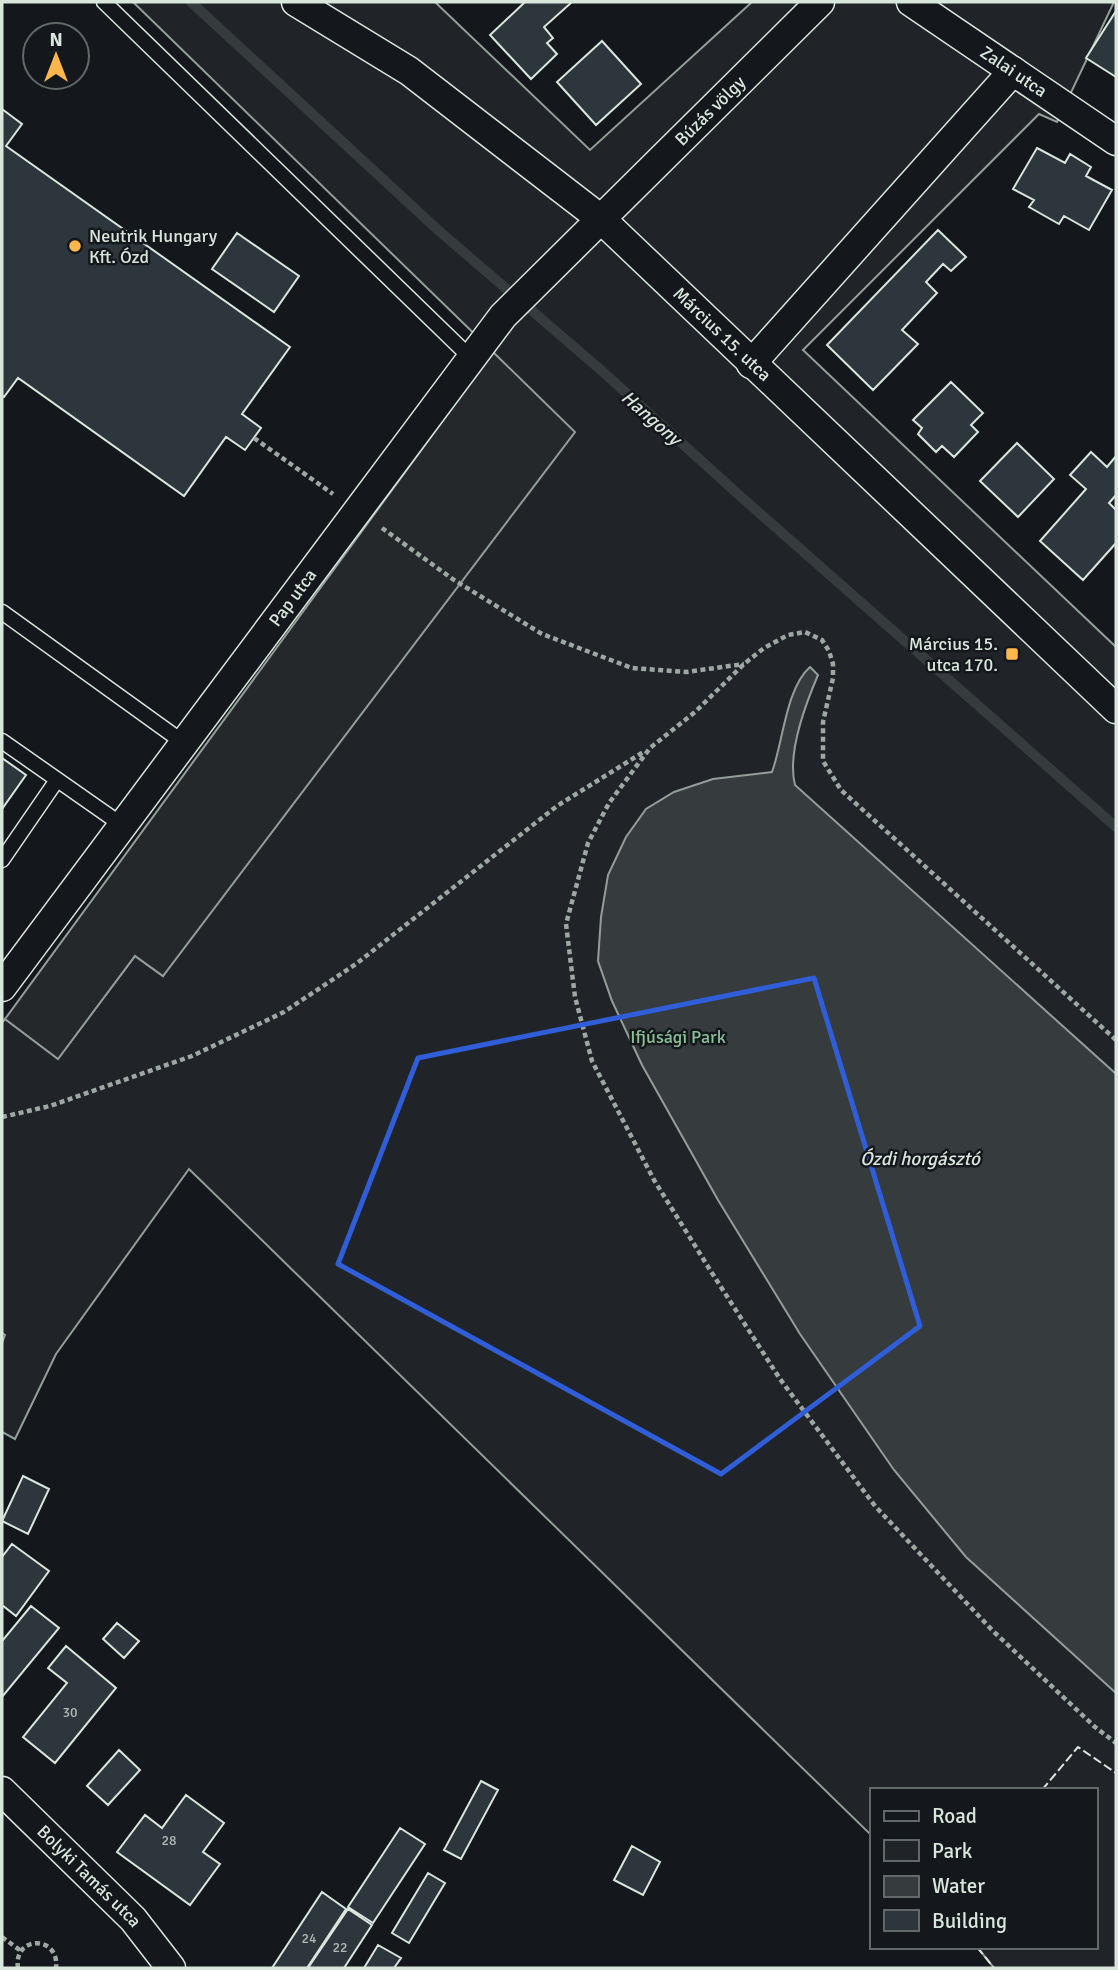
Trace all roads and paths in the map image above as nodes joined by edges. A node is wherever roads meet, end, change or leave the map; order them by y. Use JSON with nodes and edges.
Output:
{"nodes":[{"id":1,"x":104,"y":2,"type":"edge"},
{"id":2,"x":296,"y":2,"type":"edge"},
{"id":3,"x":820,"y":2,"type":"edge"},
{"id":4,"x":911,"y":2,"type":"edge"},
{"id":5,"x":1013,"y":71,"type":"junction"},
{"id":6,"x":1116,"y":141,"type":"edge"},
{"id":7,"x":601,"y":219,"type":"junction"},
{"id":8,"x":472,"y":359,"type":"junction"},
{"id":9,"x":751,"y":365,"type":"junction"},
{"id":10,"x":254,"y":438,"type":"dead end"},
{"id":11,"x":344,"y":501,"type":"dead end"},
{"id":12,"x":382,"y":528,"type":"dead end"},
{"id":13,"x":2,"y":612,"type":"edge"},
{"id":14,"x":744,"y":664,"type":"junction"},
{"id":15,"x":1116,"y":709,"type":"edge"},
{"id":16,"x":2,"y":741,"type":"edge"},
{"id":17,"x":184,"y":743,"type":"junction"},
{"id":18,"x":650,"y":748,"type":"junction"},
{"id":19,"x":57,"y":780,"type":"junction"},
{"id":20,"x":122,"y":825,"type":"junction"},
{"id":21,"x":2,"y":860,"type":"edge"},
{"id":22,"x":2,"y":987,"type":"edge"},
{"id":23,"x":1116,"y":1040,"type":"edge"},
{"id":24,"x":2,"y":1117,"type":"edge"},
{"id":25,"x":1116,"y":1743,"type":"edge"},
{"id":26,"x":2,"y":1791,"type":"edge"},
{"id":27,"x":2,"y":1937,"type":"edge"},
{"id":28,"x":21,"y":1951,"type":"junction"},
{"id":29,"x":18,"y":1968,"type":"edge"},
{"id":30,"x":56,"y":1968,"type":"edge"},
{"id":31,"x":171,"y":1968,"type":"edge"}],
"edges":[{"from":1,"to":8,"type":"lane"},
{"from":2,"to":7,"type":"street","name":"Március 15. utca"},
{"from":3,"to":7,"type":"street","name":"Búzás völgy"},
{"from":4,"to":5,"type":"street","name":"Zalai utca"},
{"from":5,"to":6,"type":"street","name":"Zalai utca"},
{"from":5,"to":9,"type":"street"},
{"from":7,"to":8,"type":"street","name":"Pap utca"},
{"from":7,"to":9,"type":"street","name":"Március 15. utca"},
{"from":8,"to":17,"type":"street","name":"Pap utca"},
{"from":9,"to":15,"type":"street","name":"Március 15. utca"},
{"from":10,"to":11,"type":"path"},
{"from":12,"to":14,"type":"path"},
{"from":13,"to":17,"type":"lane"},
{"from":14,"to":18,"type":"path"},
{"from":14,"to":23,"type":"path"},
{"from":16,"to":19,"type":"lane"},
{"from":17,"to":20,"type":"street","name":"Pap utca"},
{"from":18,"to":24,"type":"path"},
{"from":18,"to":25,"type":"path"},
{"from":19,"to":20,"type":"lane"},
{"from":19,"to":21,"type":"lane"},
{"from":20,"to":22,"type":"street","name":"Pap utca"},
{"from":26,"to":31,"type":"street","name":"Bolyki Tamás utca"},
{"from":27,"to":28,"type":"path"},
{"from":28,"to":29,"type":"path"},
{"from":28,"to":30,"type":"path"}]}
